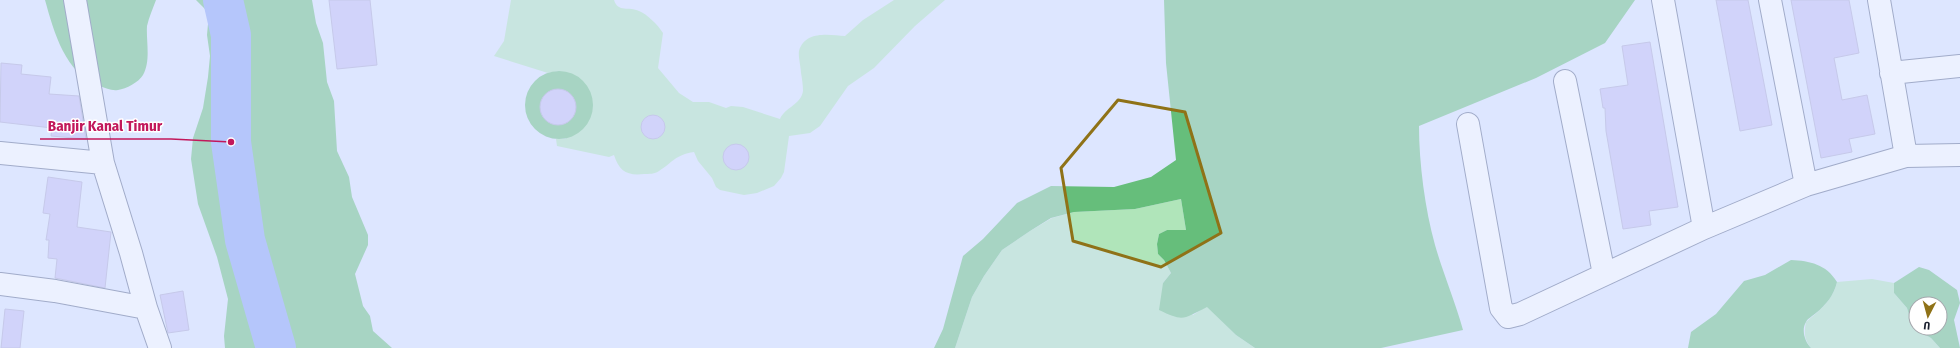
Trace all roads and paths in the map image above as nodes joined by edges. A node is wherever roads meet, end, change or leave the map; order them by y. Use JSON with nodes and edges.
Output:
{"nodes":[{"id":1,"x":76,"y":0,"type":"edge"},
{"id":2,"x":1663,"y":0,"type":"edge"},
{"id":3,"x":1770,"y":0,"type":"edge"},
{"id":4,"x":1879,"y":0,"type":"edge"},
{"id":5,"x":1960,"y":66,"type":"edge"},
{"id":6,"x":1892,"y":73,"type":"junction"},
{"id":7,"x":1565,"y":81,"type":"dead end"},
{"id":8,"x":1468,"y":124,"type":"dead end"},
{"id":9,"x":0,"y":153,"type":"edge"},
{"id":10,"x":1960,"y":155,"type":"edge"},
{"id":11,"x":1906,"y":156,"type":"junction"},
{"id":12,"x":103,"y":163,"type":"junction"},
{"id":13,"x":1806,"y":185,"type":"junction"},
{"id":14,"x":1704,"y":228,"type":"junction"},
{"id":15,"x":1604,"y":274,"type":"junction"},
{"id":16,"x":0,"y":284,"type":"edge"},
{"id":17,"x":146,"y":308,"type":"junction"},
{"id":18,"x":160,"y":348,"type":"edge"}],
"edges":[{"from":1,"to":12,"type":"street"},
{"from":2,"to":14,"type":"street"},
{"from":3,"to":13,"type":"street"},
{"from":4,"to":6,"type":"street"},
{"from":5,"to":6,"type":"street"},
{"from":6,"to":11,"type":"street"},
{"from":7,"to":15,"type":"street"},
{"from":8,"to":15,"type":"street"},
{"from":9,"to":12,"type":"street"},
{"from":10,"to":11,"type":"street"},
{"from":11,"to":13,"type":"street"},
{"from":12,"to":17,"type":"street"},
{"from":13,"to":14,"type":"street"},
{"from":14,"to":15,"type":"street"},
{"from":16,"to":17,"type":"street"},
{"from":17,"to":18,"type":"street"}]}
